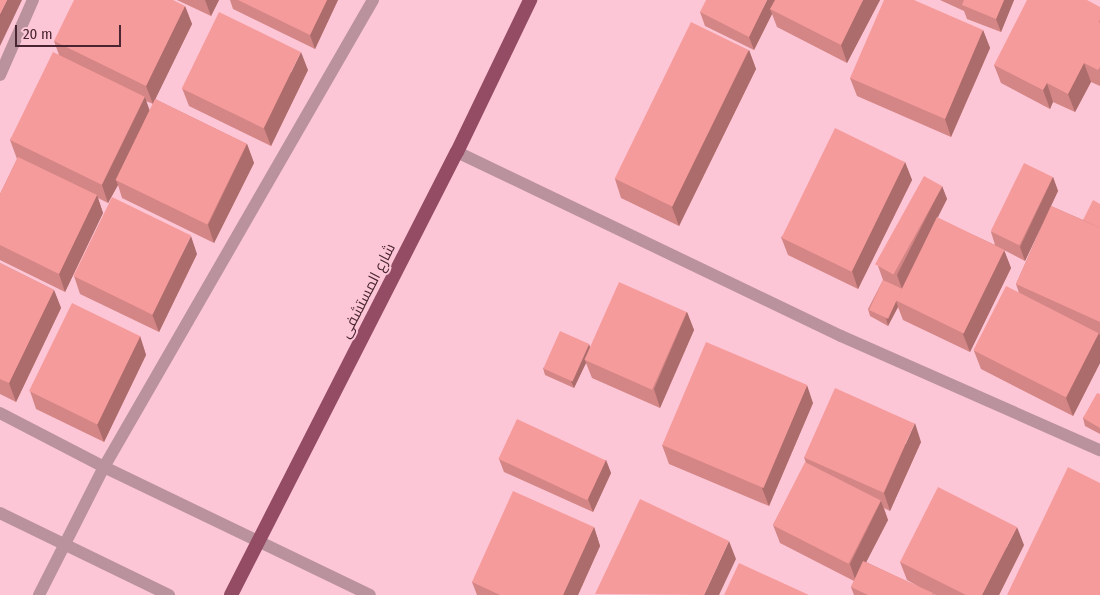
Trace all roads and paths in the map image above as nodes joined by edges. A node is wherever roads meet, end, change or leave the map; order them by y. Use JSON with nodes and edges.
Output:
{"nodes":[{"id":1,"x":34,"y":0,"type":"edge"},
{"id":2,"x":373,"y":0,"type":"edge"},
{"id":3,"x":530,"y":0,"type":"edge"},
{"id":4,"x":0,"y":75,"type":"edge"},
{"id":5,"x":457,"y":152,"type":"junction"},
{"id":6,"x":0,"y":413,"type":"edge"},
{"id":7,"x":1100,"y":450,"type":"edge"},
{"id":8,"x":104,"y":467,"type":"junction"},
{"id":9,"x":0,"y":513,"type":"edge"},
{"id":10,"x":259,"y":541,"type":"junction"},
{"id":11,"x":64,"y":545,"type":"junction"},
{"id":12,"x":39,"y":595,"type":"edge"},
{"id":13,"x":169,"y":595,"type":"edge"},
{"id":14,"x":231,"y":595,"type":"edge"},
{"id":15,"x":370,"y":595,"type":"edge"}],
"edges":[{"from":1,"to":4,"type":"street"},
{"from":2,"to":8,"type":"street"},
{"from":3,"to":5,"type":"highway","name":"شارع المستشفى"},
{"from":5,"to":7,"type":"street"},
{"from":5,"to":10,"type":"highway","name":"شارع المستشفى"},
{"from":6,"to":8,"type":"street"},
{"from":8,"to":10,"type":"street"},
{"from":8,"to":11,"type":"street"},
{"from":9,"to":11,"type":"street"},
{"from":10,"to":14,"type":"highway","name":"شارع المستشفى"},
{"from":10,"to":15,"type":"street"},
{"from":11,"to":12,"type":"street"},
{"from":11,"to":13,"type":"street"}]}
